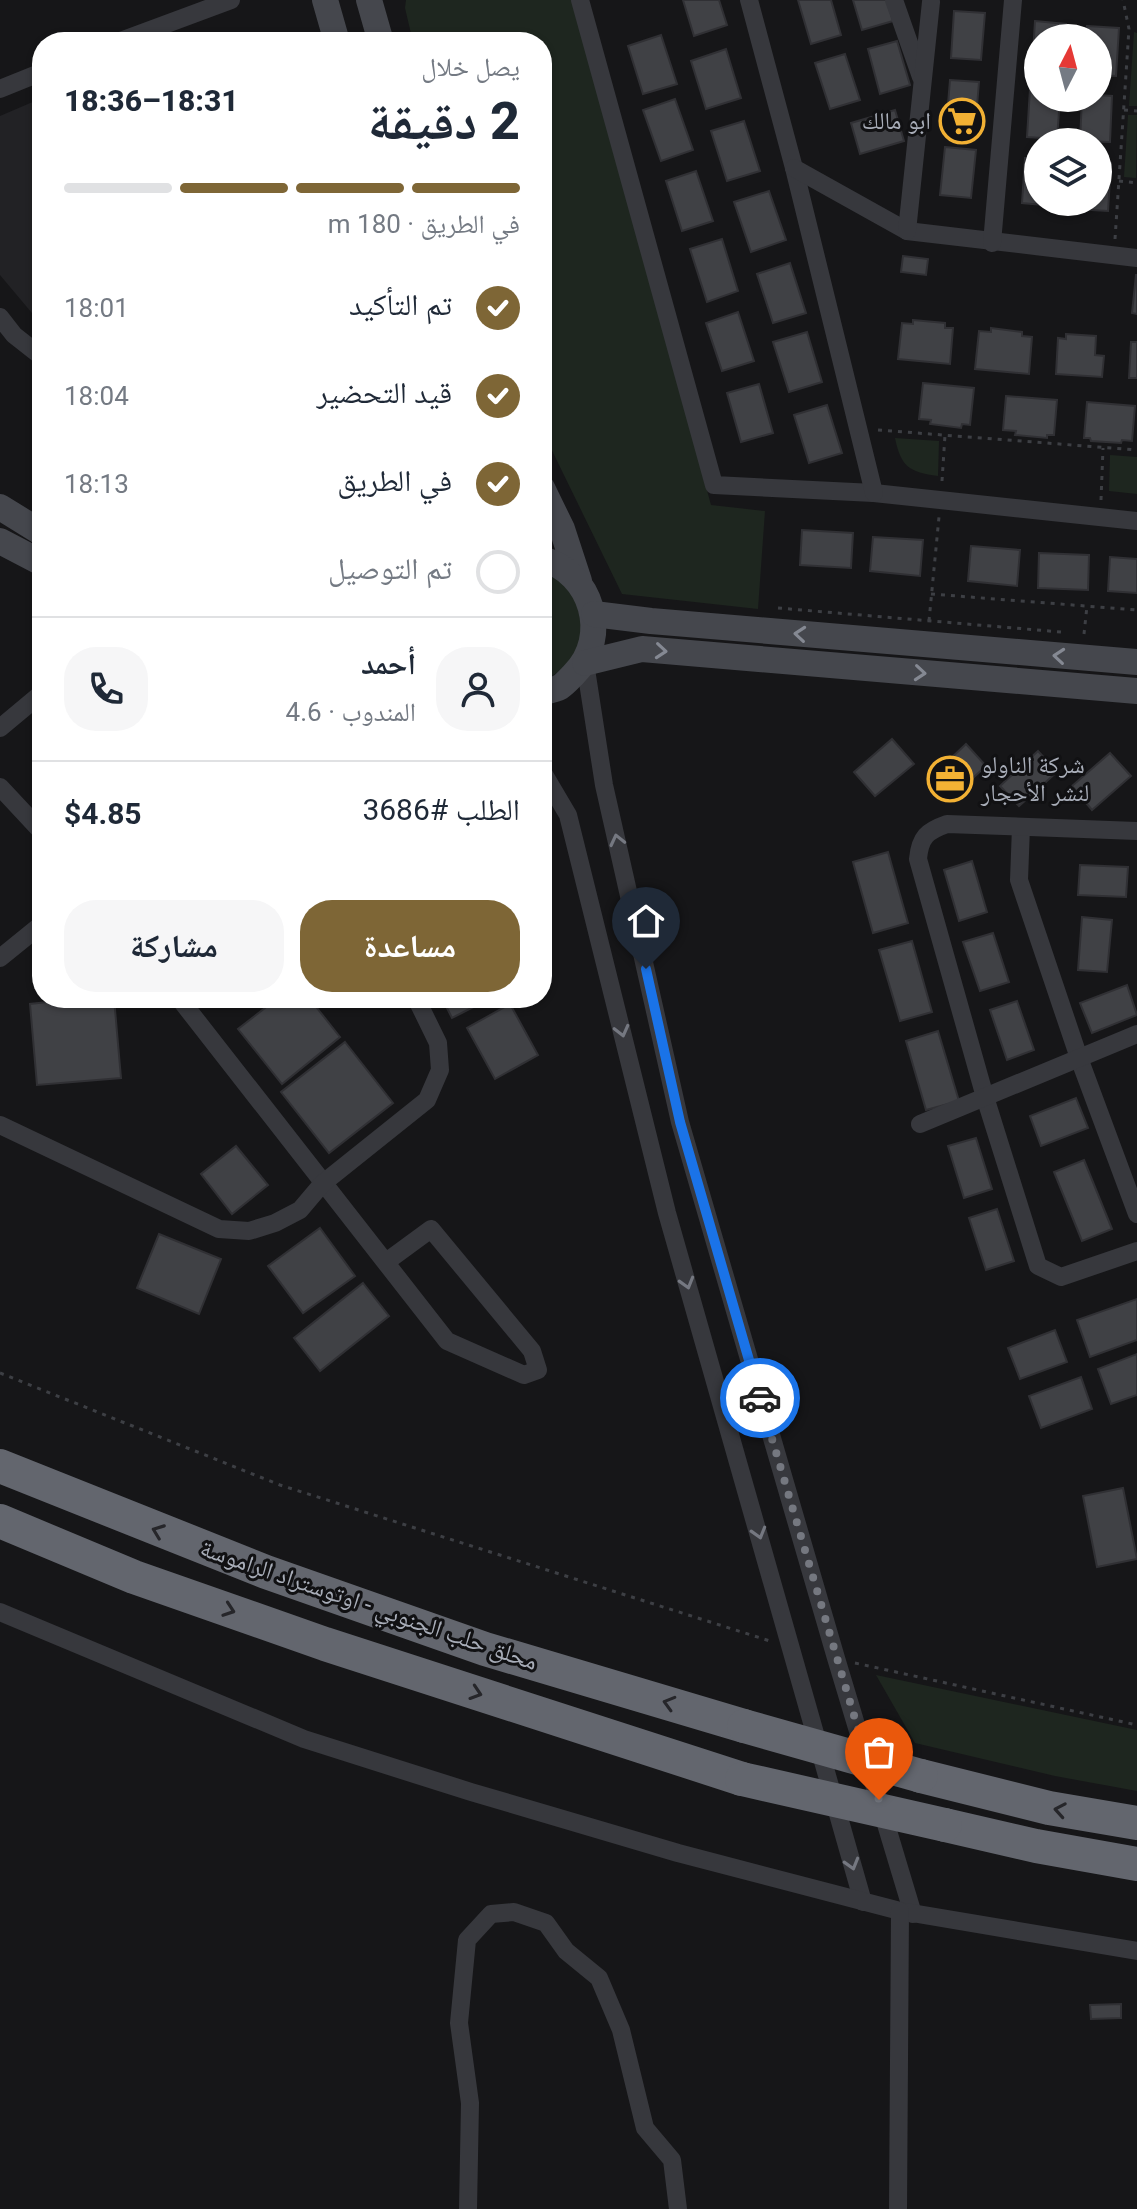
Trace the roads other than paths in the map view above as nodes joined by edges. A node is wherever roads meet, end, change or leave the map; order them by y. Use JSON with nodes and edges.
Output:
{"nodes":[{"id":1,"x":231,"y":0,"type":"edge"},
{"id":2,"x":325,"y":0,"type":"edge"},
{"id":3,"x":369,"y":0,"type":"edge"},
{"id":4,"x":580,"y":0,"type":"edge"},
{"id":5,"x":749,"y":0,"type":"edge"},
{"id":6,"x":894,"y":0,"type":"edge"},
{"id":7,"x":1013,"y":0,"type":"edge"},
{"id":8,"x":931,"y":2,"type":"dead end"},
{"id":9,"x":169,"y":32,"type":"edge"},
{"id":10,"x":334,"y":32,"type":"edge"},
{"id":11,"x":378,"y":32,"type":"edge"},
{"id":12,"x":32,"y":76,"type":"edge"},
{"id":13,"x":922,"y":81,"type":"junction"},
{"id":14,"x":0,"y":89,"type":"edge"},
{"id":15,"x":794,"y":168,"type":"junction"},
{"id":16,"x":907,"y":231,"type":"junction"},
{"id":17,"x":992,"y":243,"type":"junction"},
{"id":18,"x":1137,"y":258,"type":"edge"},
{"id":19,"x":0,"y":317,"type":"edge"},
{"id":20,"x":32,"y":349,"type":"edge"},
{"id":21,"x":874,"y":493,"type":"junction"},
{"id":22,"x":0,"y":507,"type":"edge"},
{"id":23,"x":552,"y":508,"type":"edge"},
{"id":24,"x":1137,"y":521,"type":"edge"},
{"id":25,"x":32,"y":527,"type":"edge"},
{"id":26,"x":0,"y":541,"type":"edge"},
{"id":27,"x":32,"y":558,"type":"edge"},
{"id":28,"x":552,"y":561,"type":"edge"},
{"id":29,"x":579,"y":581,"type":"junction"},
{"id":30,"x":594,"y":614,"type":"junction"},
{"id":31,"x":1137,"y":662,"type":"edge"},
{"id":32,"x":585,"y":663,"type":"junction"},
{"id":33,"x":552,"y":689,"type":"edge"},
{"id":34,"x":1137,"y":691,"type":"edge"},
{"id":35,"x":32,"y":701,"type":"edge"},
{"id":36,"x":0,"y":728,"type":"edge"},
{"id":37,"x":0,"y":787,"type":"edge"},
{"id":38,"x":552,"y":788,"type":"edge"},
{"id":39,"x":32,"y":821,"type":"edge"},
{"id":40,"x":1021,"y":827,"type":"junction"},
{"id":41,"x":1137,"y":831,"type":"edge"},
{"id":42,"x":32,"y":932,"type":"edge"},
{"id":43,"x":0,"y":958,"type":"edge"},
{"id":44,"x":187,"y":1008,"type":"edge"},
{"id":45,"x":421,"y":1008,"type":"edge"},
{"id":46,"x":1137,"y":1034,"type":"edge"},
{"id":47,"x":1079,"y":1058,"type":"junction"},
{"id":48,"x":985,"y":1097,"type":"junction"},
{"id":49,"x":920,"y":1124,"type":"dead end"},
{"id":50,"x":0,"y":1125,"type":"edge"},
{"id":51,"x":322,"y":1184,"type":"junction"},
{"id":52,"x":1137,"y":1214,"type":"edge"},
{"id":53,"x":1137,"y":1251,"type":"edge"},
{"id":54,"x":386,"y":1262,"type":"junction"},
{"id":55,"x":0,"y":1466,"type":"edge"},
{"id":56,"x":0,"y":1521,"type":"edge"},
{"id":57,"x":0,"y":1612,"type":"edge"},
{"id":58,"x":1137,"y":1823,"type":"edge"},
{"id":59,"x":1137,"y":1864,"type":"edge"},
{"id":60,"x":863,"y":1902,"type":"junction"},
{"id":61,"x":906,"y":1913,"type":"junction"},
{"id":62,"x":1137,"y":1951,"type":"edge"},
{"id":63,"x":468,"y":2209,"type":"edge"},
{"id":64,"x":678,"y":2209,"type":"edge"},
{"id":65,"x":898,"y":2209,"type":"edge"}],
"edges":[{"from":1,"to":9,"type":"street"},
{"from":2,"to":10,"type":"street"},
{"from":3,"to":11,"type":"street"},
{"from":4,"to":21,"type":"street"},
{"from":5,"to":15,"type":"street"},
{"from":6,"to":13,"type":"street"},
{"from":7,"to":17,"type":"street"},
{"from":8,"to":13,"type":"street"},
{"from":12,"to":14,"type":"street"},
{"from":13,"to":16,"type":"street"},
{"from":15,"to":16,"type":"street"},
{"from":15,"to":21,"type":"street"},
{"from":16,"to":17,"type":"street"},
{"from":17,"to":18,"type":"street"},
{"from":19,"to":20,"type":"street"},
{"from":21,"to":24,"type":"street"},
{"from":22,"to":25,"type":"street"},
{"from":23,"to":29,"type":"street"},
{"from":26,"to":27,"type":"street"},
{"from":28,"to":29,"type":"street"},
{"from":29,"to":30,"type":"street"},
{"from":31,"to":30,"type":"street","one_way":true},
{"from":30,"to":32,"type":"street"},
{"from":32,"to":33,"type":"street"},
{"from":32,"to":34,"type":"street","one_way":true},
{"from":61,"to":32,"type":"street","one_way":true},
{"from":35,"to":36,"type":"street"},
{"from":37,"to":39,"type":"street"},
{"from":38,"to":60,"type":"street","one_way":true},
{"from":40,"to":41,"type":"street"},
{"from":40,"to":47,"type":"street"},
{"from":40,"to":48,"type":"street"},
{"from":42,"to":43,"type":"street"},
{"from":44,"to":51,"type":"street"},
{"from":45,"to":51,"type":"street"},
{"from":46,"to":47,"type":"street"},
{"from":47,"to":48,"type":"street"},
{"from":47,"to":52,"type":"street"},
{"from":48,"to":49,"type":"street"},
{"from":48,"to":53,"type":"street"},
{"from":50,"to":51,"type":"street"},
{"from":51,"to":54,"type":"street"},
{"from":54,"to":54,"type":"street"},
{"from":58,"to":55,"type":"highway","name":"محلق حلب الجنوبي - اوتوستراد الراموسة","one_way":true,"bridge":true},
{"from":56,"to":59,"type":"highway","name":"محلق حلب الجنوبي - اوتوستراد الراموسة","one_way":true,"bridge":true},
{"from":57,"to":60,"type":"street"},
{"from":60,"to":61,"type":"street"},
{"from":61,"to":62,"type":"street"},
{"from":61,"to":65,"type":"street"},
{"from":63,"to":64,"type":"street"}]}
